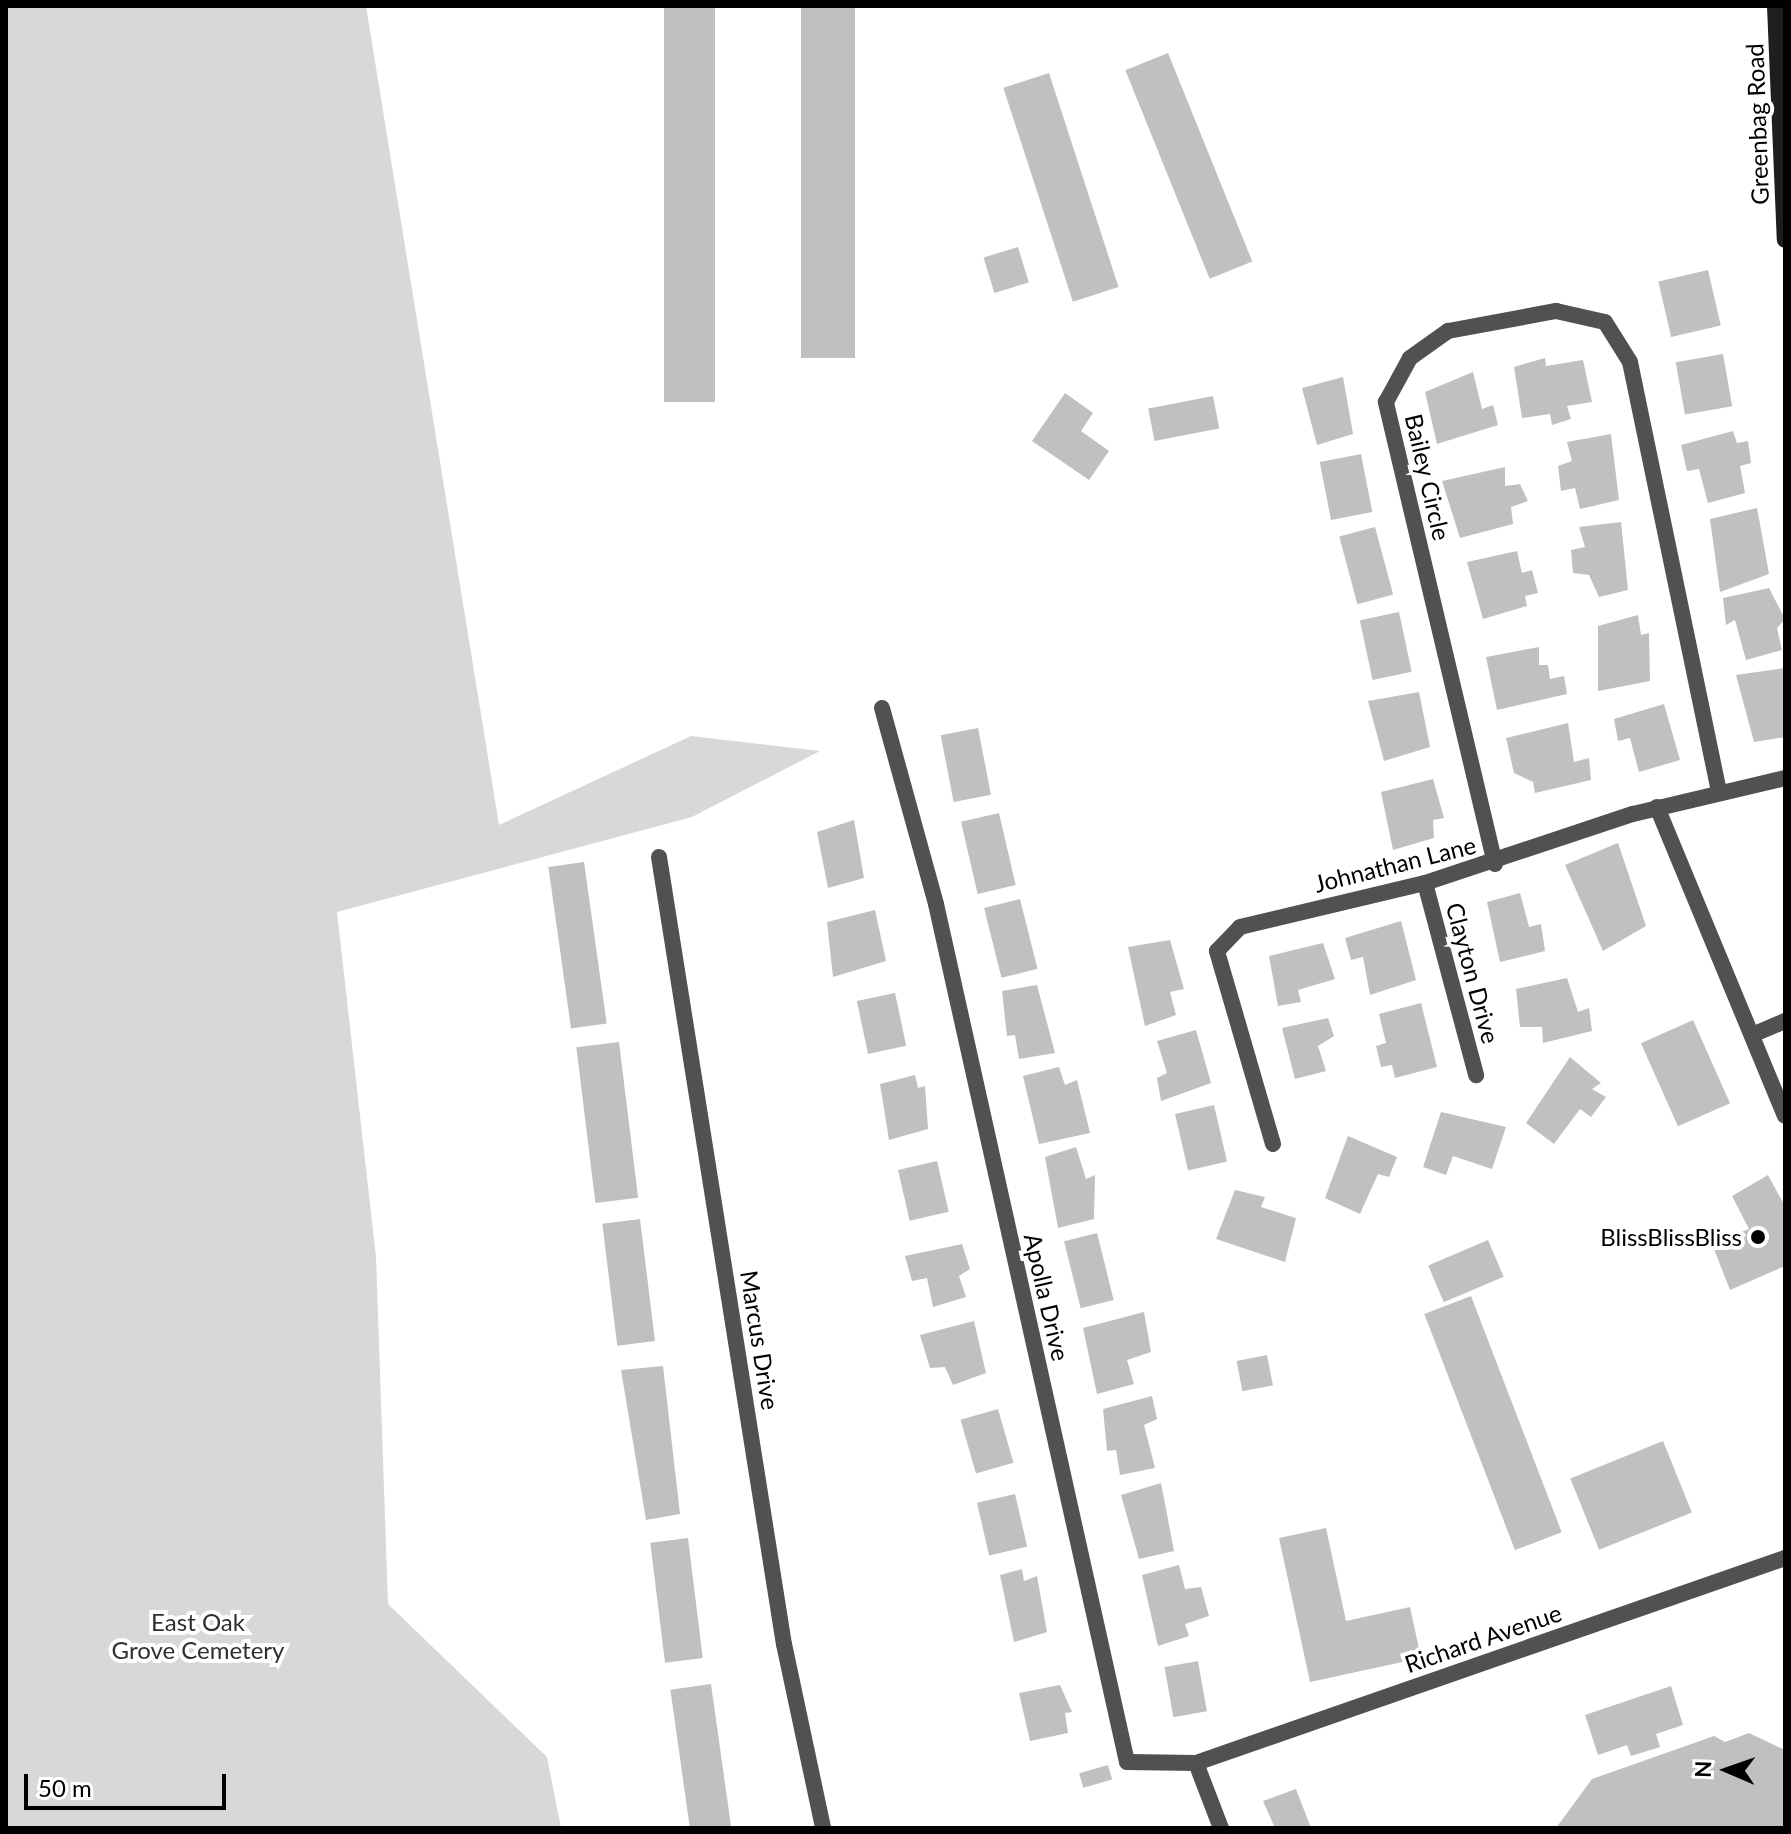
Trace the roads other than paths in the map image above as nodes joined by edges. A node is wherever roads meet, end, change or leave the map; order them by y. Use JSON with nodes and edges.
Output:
{"nodes":[{"id":1,"x":1775,"y":6,"type":"edge"},
{"id":2,"x":1783,"y":61,"type":"edge"},
{"id":3,"x":1785,"y":240,"type":"edge"},
{"id":4,"x":882,"y":708,"type":"dead end"},
{"id":5,"x":1785,"y":778,"type":"edge"},
{"id":6,"x":1719,"y":790,"type":"junction"},
{"id":7,"x":1657,"y":807,"type":"junction"},
{"id":8,"x":659,"y":857,"type":"dead end"},
{"id":9,"x":1495,"y":864,"type":"junction"},
{"id":10,"x":1425,"y":883,"type":"junction"},
{"id":11,"x":1785,"y":1021,"type":"edge"},
{"id":12,"x":1752,"y":1035,"type":"junction"},
{"id":13,"x":1476,"y":1075,"type":"dead end"},
{"id":14,"x":1785,"y":1116,"type":"edge"},
{"id":15,"x":1273,"y":1144,"type":"dead end"},
{"id":16,"x":1785,"y":1558,"type":"edge"},
{"id":17,"x":1196,"y":1763,"type":"junction"},
{"id":18,"x":823,"y":1828,"type":"edge"},
{"id":19,"x":1221,"y":1828,"type":"edge"}],
"edges":[{"from":1,"to":2,"type":"main road","name":"Greenbag Road"},
{"from":2,"to":3,"type":"main road","name":"Greenbag Road"},
{"from":4,"to":17,"type":"street","name":"Apolla Drive"},
{"from":5,"to":6,"type":"street","name":"Johnathan Lane"},
{"from":6,"to":7,"type":"street","name":"Johnathan Lane"},
{"from":6,"to":9,"type":"street","name":"Bailey Circle"},
{"from":7,"to":9,"type":"street","name":"Johnathan Lane"},
{"from":7,"to":12,"type":"street"},
{"from":8,"to":18,"type":"street","name":"Marcus Drive"},
{"from":9,"to":10,"type":"street","name":"Johnathan Lane"},
{"from":10,"to":13,"type":"street","name":"Clayton Drive"},
{"from":10,"to":15,"type":"street","name":"Johnathan Lane"},
{"from":11,"to":12,"type":"street"},
{"from":12,"to":14,"type":"street"},
{"from":16,"to":17,"type":"street","name":"Richard Avenue"},
{"from":17,"to":19,"type":"street"}]}
